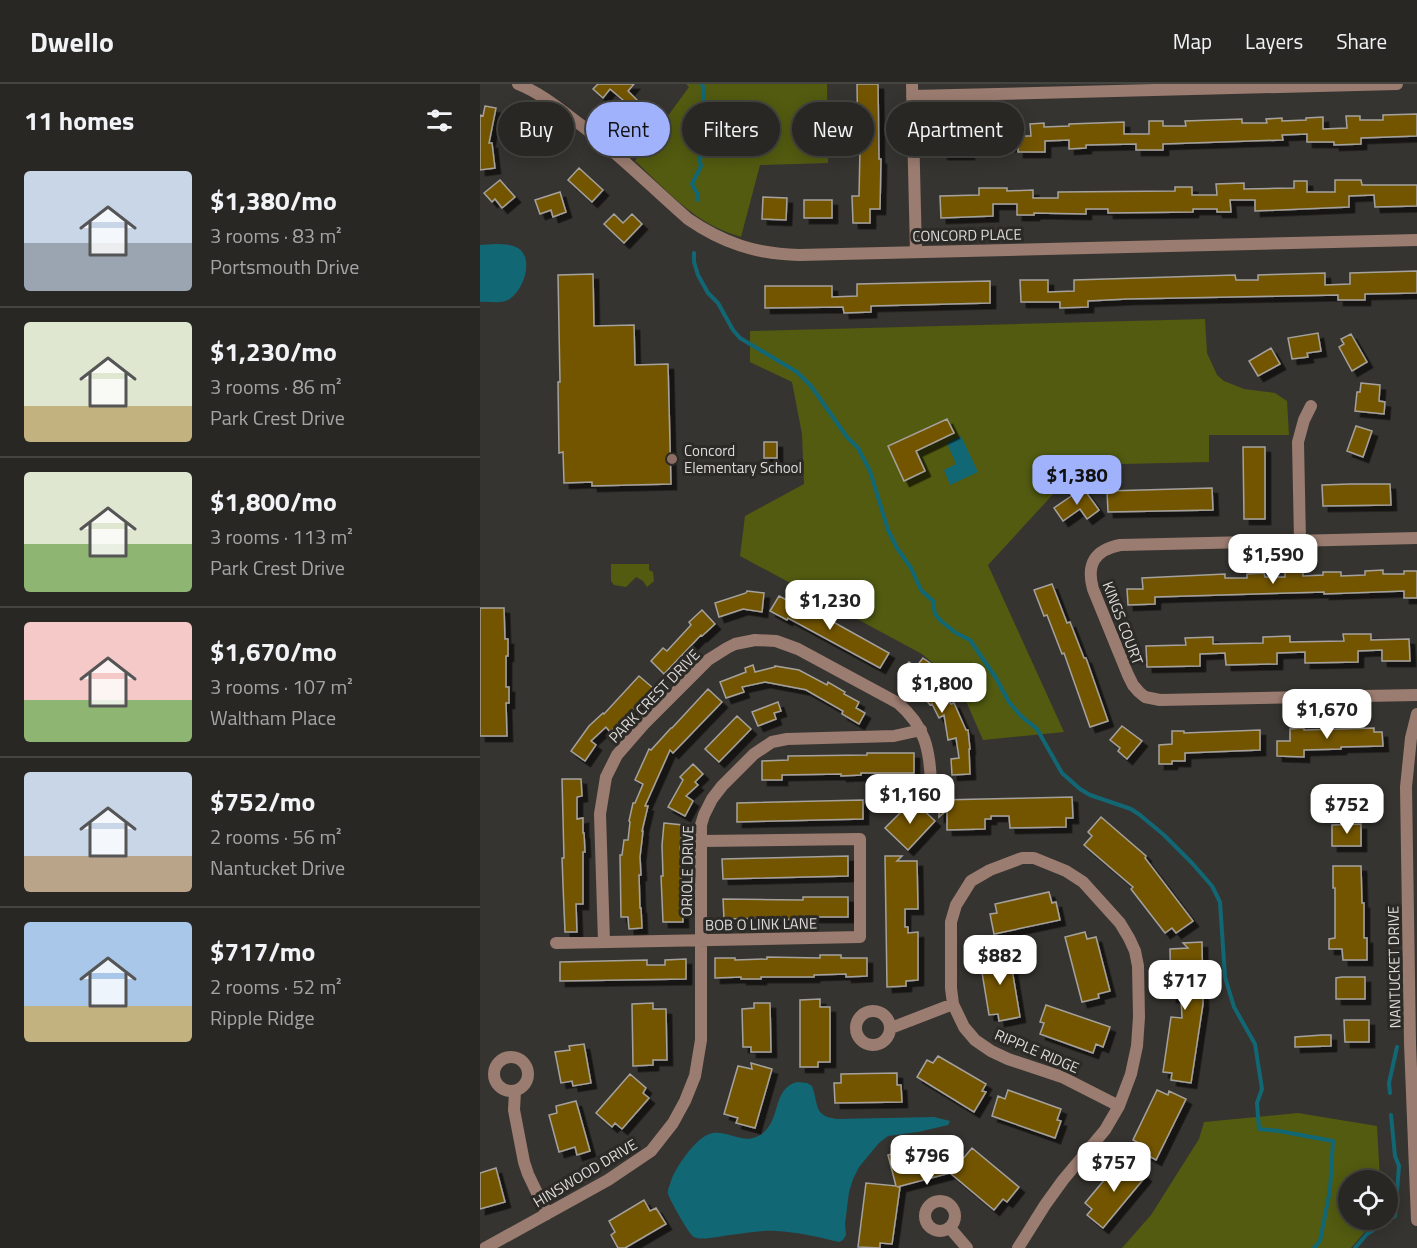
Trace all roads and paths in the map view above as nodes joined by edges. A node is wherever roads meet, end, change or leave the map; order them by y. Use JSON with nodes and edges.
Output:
{"nodes":[{"id":1,"x":518,"y":84,"type":"edge"},
{"id":2,"x":1396,"y":84,"type":"edge"},
{"id":3,"x":912,"y":90,"type":"edge"},
{"id":4,"x":550,"y":102,"type":"edge"},
{"id":5,"x":574,"y":120,"type":"edge"},
{"id":6,"x":1417,"y":240,"type":"edge"},
{"id":7,"x":916,"y":252,"type":"junction"},
{"id":8,"x":1311,"y":406,"type":"dead end"},
{"id":9,"x":1417,"y":538,"type":"edge"},
{"id":10,"x":1300,"y":541,"type":"junction"},
{"id":11,"x":1417,"y":695,"type":"edge"},
{"id":12,"x":1417,"y":714,"type":"edge"},
{"id":13,"x":921,"y":730,"type":"junction"},
{"id":14,"x":931,"y":784,"type":"dead end"},
{"id":15,"x":701,"y":842,"type":"junction"},
{"id":16,"x":701,"y":934,"type":"junction"},
{"id":17,"x":604,"y":942,"type":"junction"},
{"id":18,"x":556,"y":943,"type":"dead end"},
{"id":19,"x":953,"y":1004,"type":"junction"},
{"id":20,"x":891,"y":1028,"type":"dead end"},
{"id":21,"x":515,"y":1091,"type":"dead end"},
{"id":22,"x":1119,"y":1106,"type":"junction"},
{"id":23,"x":547,"y":1214,"type":"junction"},
{"id":24,"x":1417,"y":1221,"type":"edge"},
{"id":25,"x":950,"y":1228,"type":"dead end"},
{"id":26,"x":507,"y":1236,"type":"junction"},
{"id":27,"x":485,"y":1248,"type":"edge"},
{"id":28,"x":513,"y":1248,"type":"edge"},
{"id":29,"x":967,"y":1248,"type":"edge"},
{"id":30,"x":1018,"y":1248,"type":"edge"}],
"edges":[{"from":1,"to":4,"type":"street","name":"CONCORD PLACE"},
{"from":2,"to":3,"type":"street"},
{"from":3,"to":7,"type":"street"},
{"from":5,"to":7,"type":"street","name":"CONCORD PLACE"},
{"from":6,"to":7,"type":"street","name":"CONCORD PLACE"},
{"from":8,"to":10,"type":"street"},
{"from":9,"to":10,"type":"street"},
{"from":10,"to":11,"type":"street","name":"KINGS COURT"},
{"from":12,"to":24,"type":"street","name":"NANTUCKET DRIVE"},
{"from":13,"to":14,"type":"street","name":"PARK CREST DRIVE"},
{"from":13,"to":15,"type":"street","name":"ORIOLE DRIVE"},
{"from":13,"to":17,"type":"street","name":"PARK CREST DRIVE"},
{"from":15,"to":16,"type":"street","name":"ORIOLE DRIVE"},
{"from":15,"to":16,"type":"street","name":"BOB O LINK LANE"},
{"from":16,"to":17,"type":"street","name":"BOB O LINK LANE"},
{"from":16,"to":23,"type":"street","name":"HINSWOOD DRIVE"},
{"from":17,"to":18,"type":"street","name":"BOB O LINK LANE"},
{"from":19,"to":20,"type":"street"},
{"from":19,"to":22,"type":"street","name":"RIPPLE RIDGE"},
{"from":19,"to":22,"type":"street","name":"RIPPLE RIDGE"},
{"from":21,"to":23,"type":"street"},
{"from":22,"to":30,"type":"street","name":"RIPPLE RIDGE"},
{"from":23,"to":26,"type":"street","name":"HINSWOOD DRIVE"},
{"from":25,"to":29,"type":"street"},
{"from":26,"to":27,"type":"street","name":"HINSWOOD DRIVE"},
{"from":26,"to":28,"type":"street"}]}
